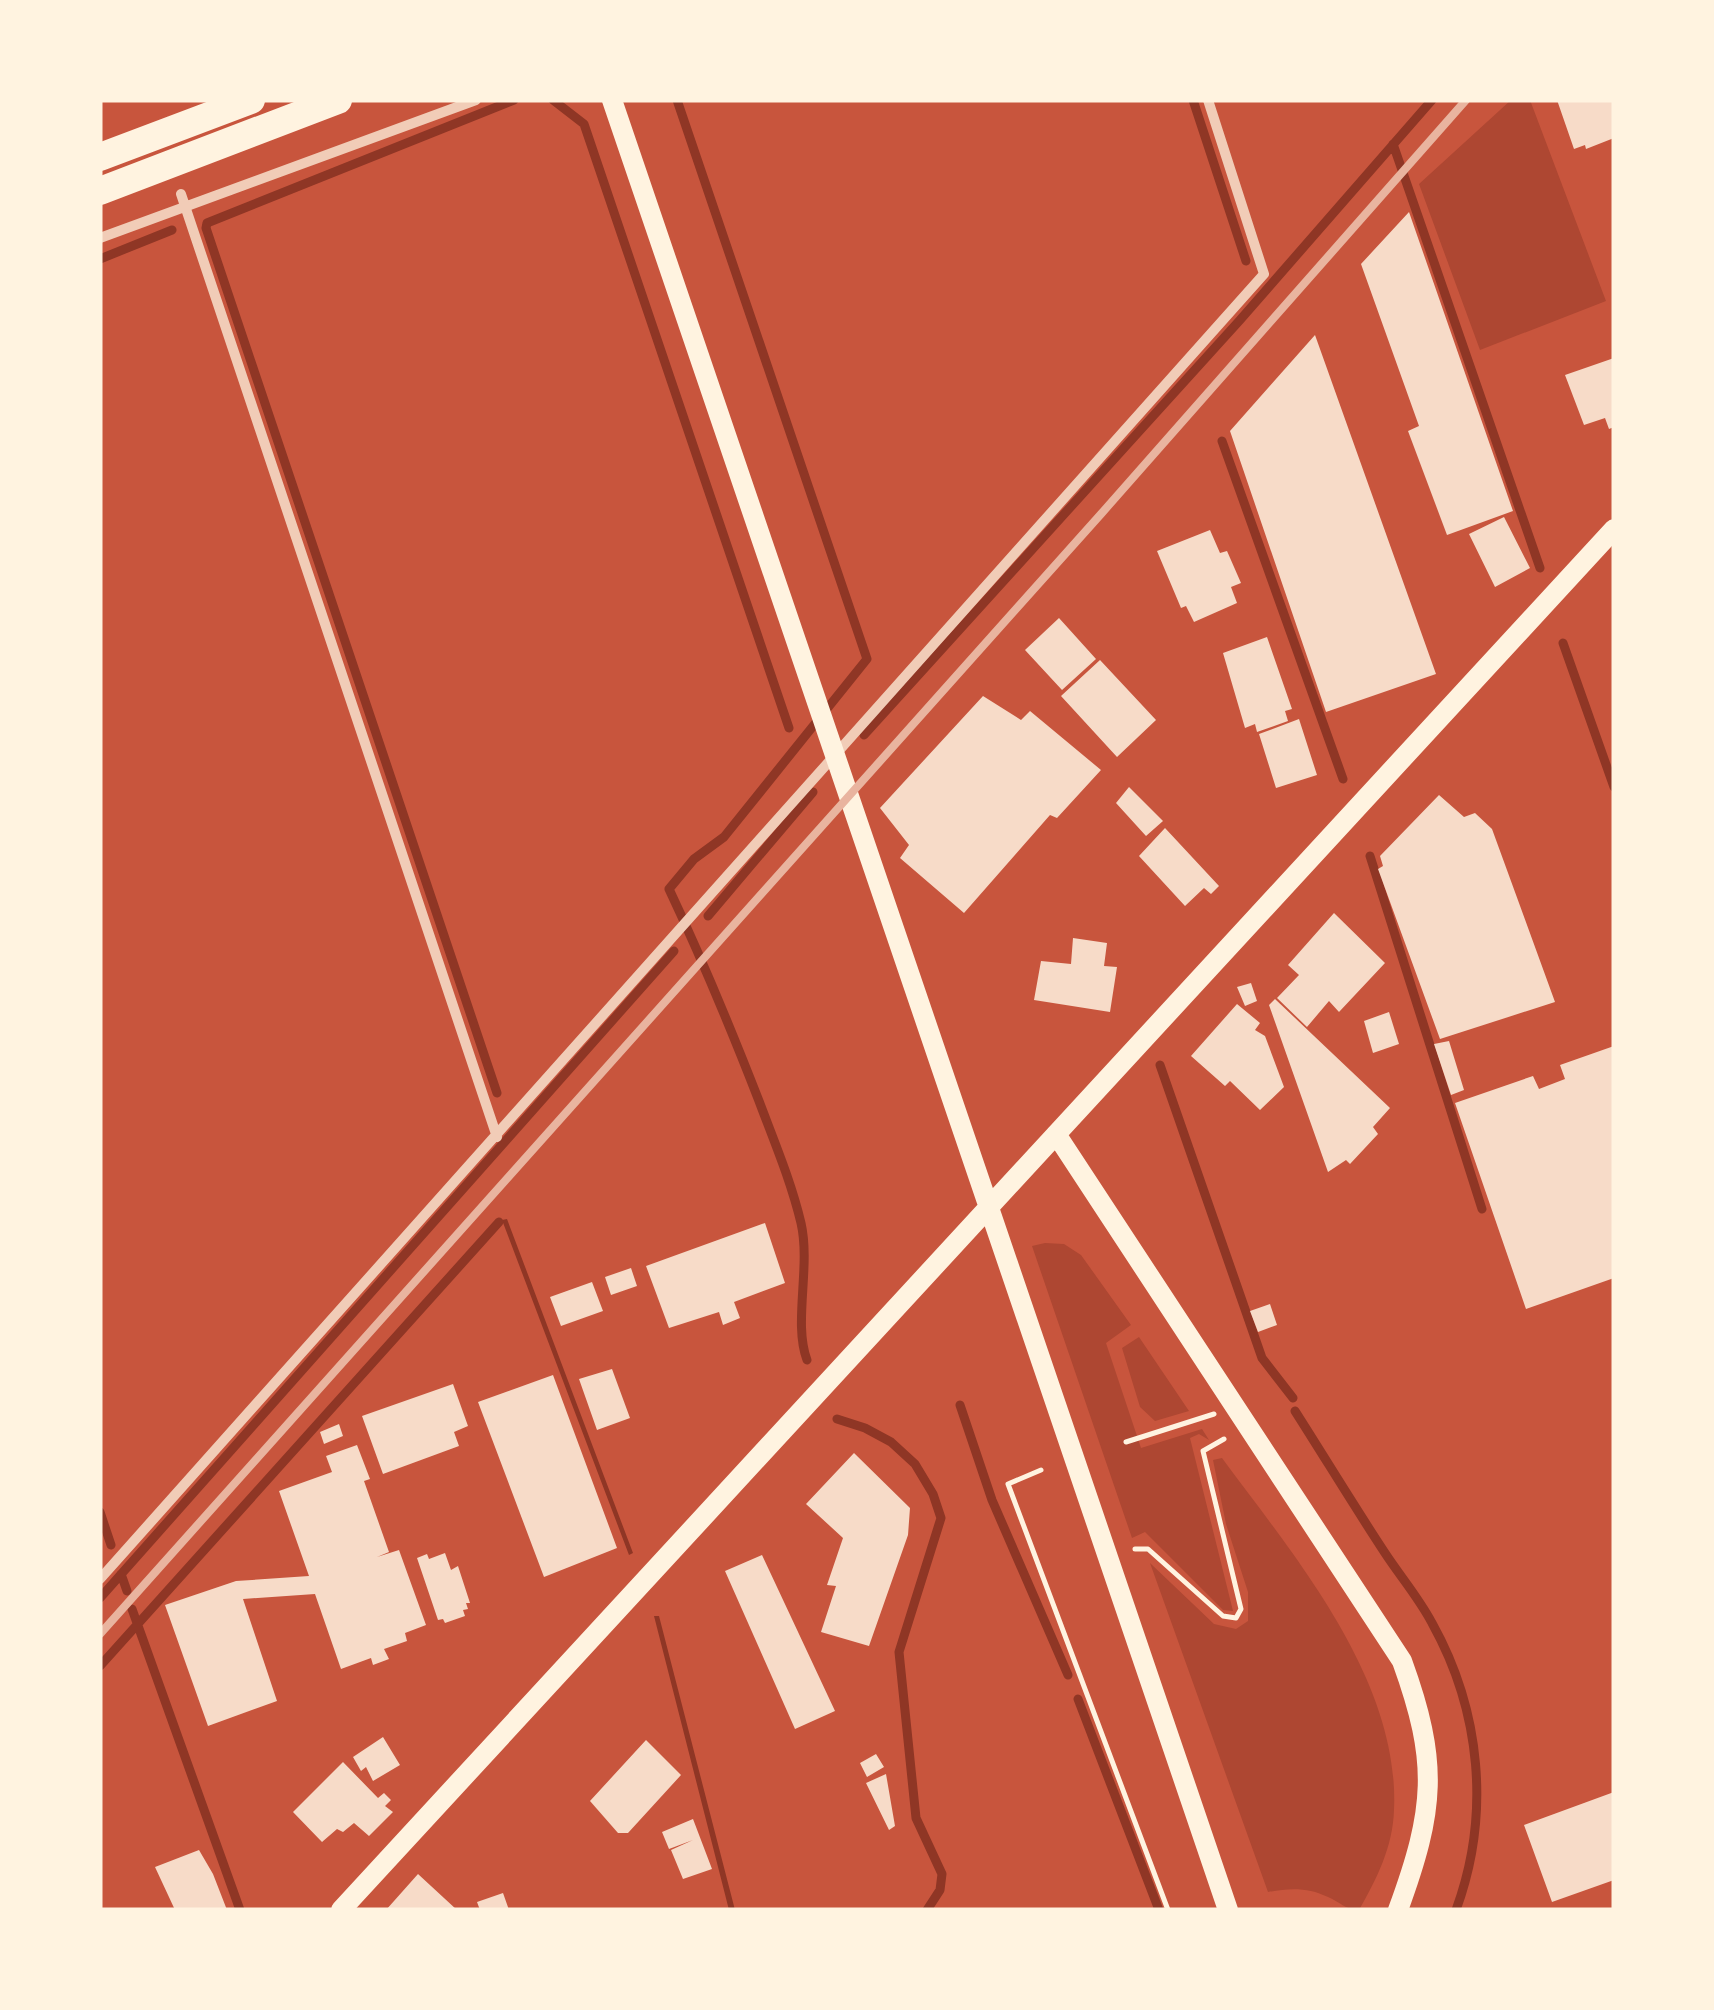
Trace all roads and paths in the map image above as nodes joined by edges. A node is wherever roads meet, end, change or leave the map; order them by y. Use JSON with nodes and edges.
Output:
{"nodes":[{"id":1,"x":251,"y":100,"type":"edge"},
{"id":2,"x":338,"y":100,"type":"edge"},
{"id":3,"x":476,"y":100,"type":"edge"},
{"id":4,"x":612,"y":100,"type":"edge"},
{"id":5,"x":1208,"y":100,"type":"edge"},
{"id":6,"x":100,"y":157,"type":"edge"},
{"id":7,"x":100,"y":190,"type":"edge"},
{"id":8,"x":181,"y":194,"type":"dead end"},
{"id":9,"x":186,"y":207,"type":"junction"},
{"id":10,"x":100,"y":238,"type":"edge"},
{"id":11,"x":1614,"y":529,"type":"edge"},
{"id":12,"x":1056,"y":1134,"type":"junction"},
{"id":13,"x":497,"y":1137,"type":"junction"},
{"id":14,"x":1236,"y":1407,"type":"junction"},
{"id":15,"x":1224,"y":1439,"type":"dead end"},
{"id":16,"x":1126,"y":1442,"type":"dead end"},
{"id":17,"x":1041,"y":1470,"type":"dead end"},
{"id":18,"x":1135,"y":1549,"type":"dead end"},
{"id":19,"x":100,"y":1579,"type":"edge"},
{"id":20,"x":341,"y":1910,"type":"edge"},
{"id":21,"x":1168,"y":1910,"type":"edge"},
{"id":22,"x":1228,"y":1910,"type":"edge"},
{"id":23,"x":1398,"y":1910,"type":"edge"}],
"edges":[{"from":1,"to":6,"type":"highway"},
{"from":2,"to":7,"type":"highway"},
{"from":3,"to":9,"type":"street"},
{"from":4,"to":22,"type":"main road"},
{"from":5,"to":13,"type":"street"},
{"from":8,"to":9,"type":"street"},
{"from":9,"to":10,"type":"street"},
{"from":9,"to":13,"type":"street"},
{"from":11,"to":12,"type":"main road"},
{"from":12,"to":14,"type":"main road"},
{"from":12,"to":20,"type":"main road"},
{"from":13,"to":19,"type":"street"},
{"from":14,"to":16,"type":"path"},
{"from":14,"to":23,"type":"main road"},
{"from":15,"to":18,"type":"path"},
{"from":17,"to":21,"type":"path"}]}
